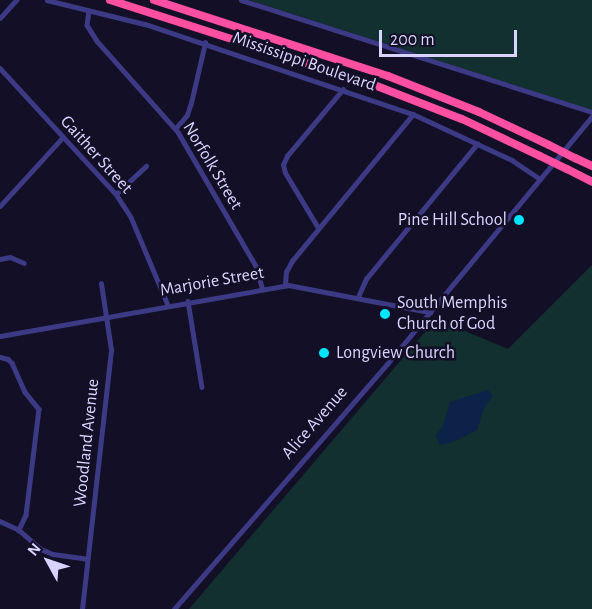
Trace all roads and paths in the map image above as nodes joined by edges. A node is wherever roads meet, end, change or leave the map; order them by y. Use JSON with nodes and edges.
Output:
{"nodes":[{"id":1,"x":16,"y":0,"type":"edge"},
{"id":2,"x":48,"y":0,"type":"edge"},
{"id":3,"x":110,"y":0,"type":"edge"},
{"id":4,"x":154,"y":0,"type":"edge"},
{"id":5,"x":241,"y":0,"type":"edge"},
{"id":6,"x":88,"y":10,"type":"junction"},
{"id":7,"x":0,"y":18,"type":"edge"},
{"id":8,"x":205,"y":43,"type":"junction"},
{"id":9,"x":0,"y":68,"type":"edge"},
{"id":10,"x":343,"y":89,"type":"junction"},
{"id":11,"x":412,"y":114,"type":"junction"},
{"id":12,"x":592,"y":114,"type":"edge"},
{"id":13,"x":175,"y":129,"type":"junction"},
{"id":14,"x":63,"y":137,"type":"junction"},
{"id":15,"x":477,"y":144,"type":"junction"},
{"id":16,"x":146,"y":166,"type":"dead end"},
{"id":17,"x":592,"y":166,"type":"edge"},
{"id":18,"x":540,"y":179,"type":"junction"},
{"id":19,"x":592,"y":183,"type":"edge"},
{"id":20,"x":116,"y":194,"type":"junction"},
{"id":21,"x":0,"y":206,"type":"edge"},
{"id":22,"x":318,"y":228,"type":"junction"},
{"id":23,"x":0,"y":259,"type":"edge"},
{"id":24,"x":24,"y":263,"type":"dead end"},
{"id":25,"x":101,"y":284,"type":"dead end"},
{"id":26,"x":285,"y":285,"type":"junction"},
{"id":27,"x":262,"y":288,"type":"junction"},
{"id":28,"x":358,"y":297,"type":"junction"},
{"id":29,"x":188,"y":301,"type":"junction"},
{"id":30,"x":168,"y":305,"type":"junction"},
{"id":31,"x":430,"y":312,"type":"junction"},
{"id":32,"x":106,"y":317,"type":"junction"},
{"id":33,"x":0,"y":336,"type":"edge"},
{"id":34,"x":0,"y":357,"type":"edge"},
{"id":35,"x":202,"y":387,"type":"dead end"},
{"id":36,"x":0,"y":521,"type":"edge"},
{"id":37,"x":19,"y":530,"type":"junction"},
{"id":38,"x":87,"y":559,"type":"junction"},
{"id":39,"x":82,"y":609,"type":"edge"},
{"id":40,"x":174,"y":609,"type":"edge"}],
"edges":[{"from":1,"to":7,"type":"street"},
{"from":2,"to":6,"type":"street","name":"Mississippi Boulevard"},
{"from":3,"to":19,"type":"highway","bridge":true},
{"from":4,"to":17,"type":"highway","bridge":true},
{"from":5,"to":12,"type":"street"},
{"from":6,"to":8,"type":"street","name":"Mississippi Boulevard"},
{"from":6,"to":13,"type":"street","name":"Norfolk Street"},
{"from":8,"to":10,"type":"street","name":"Mississippi Boulevard"},
{"from":8,"to":13,"type":"street"},
{"from":9,"to":14,"type":"street","name":"Gaither Street"},
{"from":10,"to":11,"type":"street","name":"Mississippi Boulevard"},
{"from":10,"to":22,"type":"street"},
{"from":11,"to":15,"type":"street","name":"Mississippi Boulevard"},
{"from":11,"to":22,"type":"street"},
{"from":12,"to":18,"type":"street","name":"Alice Avenue"},
{"from":13,"to":27,"type":"street","name":"Norfolk Street"},
{"from":14,"to":20,"type":"street","name":"Gaither Street"},
{"from":14,"to":21,"type":"street"},
{"from":15,"to":18,"type":"street","name":"Mississippi Boulevard"},
{"from":15,"to":28,"type":"street"},
{"from":16,"to":20,"type":"street"},
{"from":18,"to":31,"type":"street","name":"Alice Avenue"},
{"from":20,"to":30,"type":"street","name":"Gaither Street"},
{"from":22,"to":26,"type":"street"},
{"from":23,"to":24,"type":"street"},
{"from":25,"to":32,"type":"street","name":"Woodland Avenue"},
{"from":26,"to":27,"type":"street","name":"Marjorie Street"},
{"from":26,"to":28,"type":"street","name":"Marjorie Street"},
{"from":27,"to":29,"type":"street","name":"Marjorie Street"},
{"from":28,"to":31,"type":"street","name":"Marjorie Street"},
{"from":29,"to":30,"type":"street","name":"Marjorie Street"},
{"from":29,"to":35,"type":"street"},
{"from":30,"to":32,"type":"street","name":"Marjorie Street"},
{"from":31,"to":40,"type":"street","name":"Alice Avenue"},
{"from":32,"to":33,"type":"street","name":"Marjorie Street"},
{"from":32,"to":38,"type":"street","name":"Woodland Avenue"},
{"from":34,"to":37,"type":"street"},
{"from":36,"to":37,"type":"street"},
{"from":37,"to":38,"type":"street"},
{"from":38,"to":39,"type":"street","name":"Woodland Avenue"}]}
